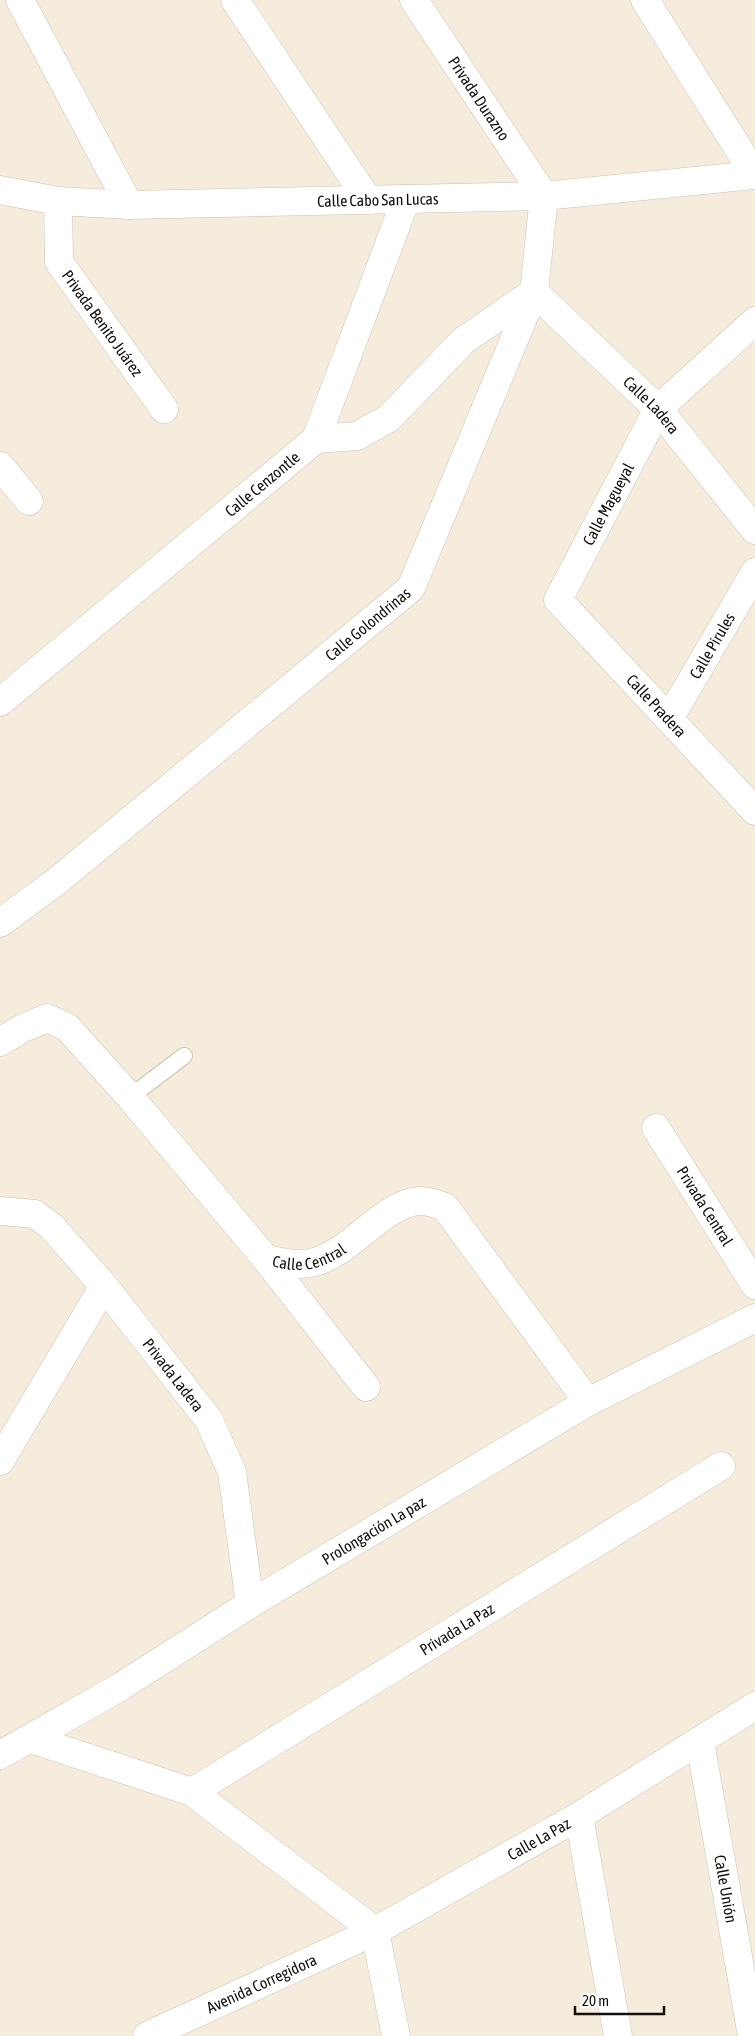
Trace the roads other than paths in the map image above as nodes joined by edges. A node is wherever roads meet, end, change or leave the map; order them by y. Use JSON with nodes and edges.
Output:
{"nodes":[{"id":1,"x":20,"y":0,"type":"edge"},
{"id":2,"x":235,"y":0,"type":"edge"},
{"id":3,"x":414,"y":0,"type":"edge"},
{"id":4,"x":645,"y":0,"type":"edge"},
{"id":5,"x":755,"y":175,"type":"edge"},
{"id":6,"x":0,"y":190,"type":"edge"},
{"id":7,"x":544,"y":196,"type":"junction"},
{"id":8,"x":406,"y":199,"type":"junction"},
{"id":9,"x":368,"y":200,"type":"junction"},
{"id":10,"x":58,"y":201,"type":"junction"},
{"id":11,"x":129,"y":205,"type":"junction"},
{"id":12,"x":534,"y":292,"type":"junction"},
{"id":13,"x":755,"y":321,"type":"edge"},
{"id":14,"x":164,"y":409,"type":"dead end"},
{"id":15,"x":658,"y":409,"type":"junction"},
{"id":16,"x":316,"y":439,"type":"junction"},
{"id":17,"x":0,"y":466,"type":"edge"},
{"id":18,"x":29,"y":501,"type":"dead end"},
{"id":19,"x":755,"y":530,"type":"edge"},
{"id":20,"x":755,"y":572,"type":"edge"},
{"id":21,"x":558,"y":600,"type":"joint"},
{"id":22,"x":0,"y":702,"type":"edge"},
{"id":23,"x":669,"y":719,"type":"junction"},
{"id":24,"x":755,"y":811,"type":"edge"},
{"id":25,"x":0,"y":923,"type":"edge"},
{"id":26,"x":0,"y":1042,"type":"edge"},
{"id":27,"x":184,"y":1056,"type":"dead end"},
{"id":28,"x":130,"y":1097,"type":"junction"},
{"id":29,"x":656,"y":1128,"type":"dead end"},
{"id":30,"x":0,"y":1211,"type":"edge"},
{"id":31,"x":266,"y":1259,"type":"junction"},
{"id":32,"x":755,"y":1285,"type":"edge"},
{"id":33,"x":104,"y":1286,"type":"junction"},
{"id":34,"x":755,"y":1318,"type":"edge"},
{"id":35,"x":366,"y":1386,"type":"dead end"},
{"id":36,"x":588,"y":1402,"type":"junction"},
{"id":37,"x":0,"y":1461,"type":"edge"},
{"id":38,"x":721,"y":1466,"type":"dead end"},
{"id":39,"x":250,"y":1604,"type":"junction"},
{"id":40,"x":755,"y":1706,"type":"edge"},
{"id":41,"x":31,"y":1739,"type":"junction"},
{"id":42,"x":700,"y":1742,"type":"junction"},
{"id":43,"x":0,"y":1756,"type":"edge"},
{"id":44,"x":192,"y":1792,"type":"junction"},
{"id":45,"x":579,"y":1816,"type":"junction"},
{"id":46,"x":375,"y":1931,"type":"junction"},
{"id":47,"x":148,"y":2036,"type":"edge"},
{"id":48,"x":396,"y":2036,"type":"edge"},
{"id":49,"x":618,"y":2036,"type":"edge"},
{"id":50,"x":752,"y":2036,"type":"edge"}],
"edges":[{"from":1,"to":11,"type":"street"},
{"from":2,"to":9,"type":"street"},
{"from":3,"to":7,"type":"street","name":"Privada Durazno"},
{"from":4,"to":5,"type":"street"},
{"from":5,"to":7,"type":"street","name":"Calle Cabo San Lucas"},
{"from":6,"to":10,"type":"street","name":"Calle Cabo San Lucas"},
{"from":7,"to":8,"type":"street","name":"Calle Cabo San Lucas"},
{"from":7,"to":12,"type":"street","name":"Calle Golondrinas"},
{"from":8,"to":9,"type":"street","name":"Calle Cabo San Lucas"},
{"from":8,"to":16,"type":"street"},
{"from":9,"to":11,"type":"street","name":"Calle Cabo San Lucas"},
{"from":10,"to":11,"type":"street","name":"Calle Cabo San Lucas"},
{"from":10,"to":14,"type":"street","name":"Privada Benito Juárez"},
{"from":12,"to":15,"type":"street","name":"Calle Ladera"},
{"from":12,"to":16,"type":"street","name":"Calle Cenzontle"},
{"from":12,"to":25,"type":"street","name":"Calle Golondrinas"},
{"from":13,"to":15,"type":"street"},
{"from":15,"to":19,"type":"street","name":"Calle Ladera"},
{"from":15,"to":21,"type":"street","name":"Calle Magueyal"},
{"from":16,"to":22,"type":"street","name":"Calle Cenzontle"},
{"from":17,"to":18,"type":"street"},
{"from":20,"to":23,"type":"street","name":"Calle Pirules"},
{"from":21,"to":23,"type":"street","name":"Calle Pradera"},
{"from":23,"to":24,"type":"street","name":"Calle Pradera"},
{"from":26,"to":28,"type":"street","name":"Calle Central"},
{"from":27,"to":28,"type":"lane"},
{"from":28,"to":31,"type":"street","name":"Calle Central"},
{"from":29,"to":32,"type":"street","name":"Privada Central"},
{"from":30,"to":33,"type":"street","name":"Privada Ladera"},
{"from":31,"to":35,"type":"street"},
{"from":31,"to":36,"type":"street","name":"Calle Central"},
{"from":33,"to":37,"type":"street"},
{"from":33,"to":39,"type":"street","name":"Privada Ladera"},
{"from":34,"to":36,"type":"street","name":"Prolongación La paz"},
{"from":36,"to":39,"type":"street","name":"Prolongación La paz"},
{"from":38,"to":44,"type":"street","name":"Privada La Paz"},
{"from":39,"to":41,"type":"street","name":"Prolongación La paz"},
{"from":40,"to":42,"type":"street","name":"Calle La Paz"},
{"from":41,"to":43,"type":"street","name":"Prolongación La paz"},
{"from":41,"to":44,"type":"street"},
{"from":42,"to":45,"type":"street","name":"Calle La Paz"},
{"from":42,"to":50,"type":"street","name":"Calle Unión"},
{"from":44,"to":46,"type":"street"},
{"from":45,"to":46,"type":"street","name":"Calle La Paz"},
{"from":45,"to":49,"type":"street"},
{"from":46,"to":47,"type":"street","name":"Avenida Corregidora"},
{"from":46,"to":48,"type":"street"}]}
